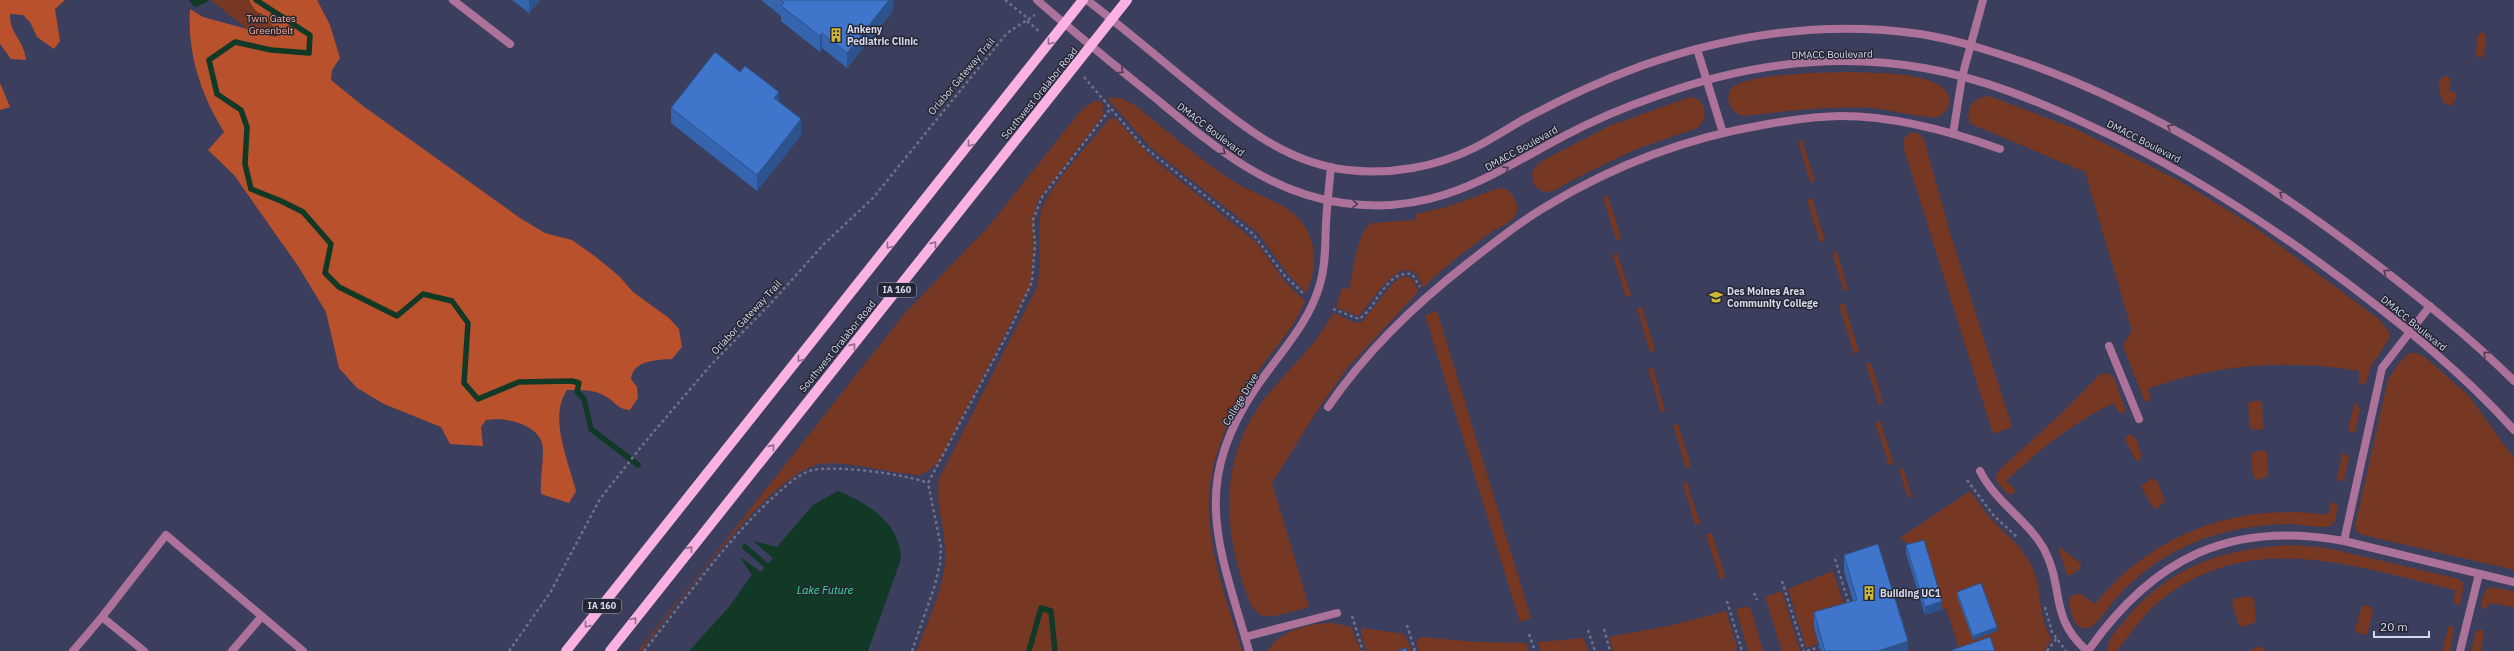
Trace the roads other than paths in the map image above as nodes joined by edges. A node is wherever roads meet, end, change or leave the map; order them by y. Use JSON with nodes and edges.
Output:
{"nodes":[{"id":1,"x":453,"y":0,"type":"edge"},
{"id":2,"x":1037,"y":0,"type":"edge"},
{"id":3,"x":1083,"y":0,"type":"edge"},
{"id":4,"x":1087,"y":0,"type":"edge"},
{"id":5,"x":1127,"y":0,"type":"edge"},
{"id":6,"x":1983,"y":0,"type":"edge"},
{"id":7,"x":1112,"y":19,"type":"junction"},
{"id":8,"x":1064,"y":24,"type":"junction"},
{"id":9,"x":510,"y":44,"type":"dead end"},
{"id":10,"x":1970,"y":45,"type":"junction"},
{"id":11,"x":1091,"y":47,"type":"junction"},
{"id":12,"x":1697,"y":49,"type":"junction"},
{"id":13,"x":1962,"y":76,"type":"junction"},
{"id":14,"x":1706,"y":80,"type":"junction"},
{"id":15,"x":1723,"y":132,"type":"junction"},
{"id":16,"x":1953,"y":134,"type":"junction"},
{"id":17,"x":2000,"y":149,"type":"dead end"},
{"id":18,"x":1331,"y":167,"type":"junction"},
{"id":19,"x":1328,"y":200,"type":"junction"},
{"id":20,"x":2430,"y":306,"type":"junction"},
{"id":21,"x":2410,"y":332,"type":"junction"},
{"id":22,"x":2109,"y":346,"type":"dead end"},
{"id":23,"x":2514,"y":381,"type":"edge"},
{"id":24,"x":1328,"y":406,"type":"dead end"},
{"id":25,"x":2139,"y":419,"type":"dead end"},
{"id":26,"x":2514,"y":430,"type":"edge"},
{"id":27,"x":1980,"y":471,"type":"dead end"},
{"id":28,"x":2344,"y":541,"type":"junction"},
{"id":29,"x":2479,"y":574,"type":"junction"},
{"id":30,"x":2514,"y":582,"type":"edge"},
{"id":31,"x":1337,"y":613,"type":"dead end"},
{"id":32,"x":262,"y":616,"type":"junction"},
{"id":33,"x":102,"y":617,"type":"junction"},
{"id":34,"x":1245,"y":637,"type":"junction"},
{"id":35,"x":73,"y":651,"type":"edge"},
{"id":36,"x":144,"y":651,"type":"edge"},
{"id":37,"x":232,"y":651,"type":"edge"},
{"id":38,"x":303,"y":651,"type":"edge"},
{"id":39,"x":566,"y":651,"type":"edge"},
{"id":40,"x":610,"y":651,"type":"edge"},
{"id":41,"x":1249,"y":651,"type":"edge"},
{"id":42,"x":2088,"y":651,"type":"edge"},
{"id":43,"x":2460,"y":651,"type":"edge"}],
"edges":[{"from":1,"to":9,"type":"street"},
{"from":2,"to":8,"type":"street","name":"DMACC Boulevard"},
{"from":3,"to":8,"type":"main road","name":"Southwest Oralabor Road","number":"IA 160"},
{"from":4,"to":7,"type":"street"},
{"from":5,"to":7,"type":"main road","name":"Southwest Oralabor Road","number":"IA 160"},
{"from":6,"to":10,"type":"street"},
{"from":7,"to":11,"type":"main road","name":"Southwest Oralabor Road","number":"IA 160"},
{"from":7,"to":18,"type":"street"},
{"from":8,"to":11,"type":"street","name":"DMACC Boulevard"},
{"from":8,"to":39,"type":"main road","name":"Southwest Oralabor Road","number":"IA 160","one_way":true},
{"from":10,"to":12,"type":"street"},
{"from":10,"to":13,"type":"street"},
{"from":20,"to":10,"type":"street","one_way":true},
{"from":11,"to":19,"type":"street","name":"DMACC Boulevard","one_way":true},
{"from":40,"to":11,"type":"main road","name":"Southwest Oralabor Road","number":"IA 160","one_way":true},
{"from":12,"to":14,"type":"street"},
{"from":12,"to":18,"type":"street"},
{"from":13,"to":14,"type":"street","name":"DMACC Boulevard"},
{"from":13,"to":16,"type":"street"},
{"from":13,"to":21,"type":"street","name":"DMACC Boulevard"},
{"from":14,"to":15,"type":"street"},
{"from":19,"to":14,"type":"street","name":"DMACC Boulevard","one_way":true},
{"from":15,"to":16,"type":"street"},
{"from":15,"to":24,"type":"street"},
{"from":16,"to":17,"type":"street"},
{"from":18,"to":19,"type":"street","name":"College Drive"},
{"from":19,"to":34,"type":"street","name":"College Drive"},
{"from":20,"to":21,"type":"street"},
{"from":23,"to":20,"type":"street","one_way":true},
{"from":21,"to":26,"type":"street","name":"DMACC Boulevard"},
{"from":21,"to":28,"type":"street"},
{"from":22,"to":25,"type":"street"},
{"from":27,"to":42,"type":"street"},
{"from":28,"to":29,"type":"street"},
{"from":28,"to":42,"type":"street"},
{"from":29,"to":30,"type":"street"},
{"from":29,"to":43,"type":"street"},
{"from":31,"to":34,"type":"street"},
{"from":32,"to":33,"type":"street"},
{"from":32,"to":37,"type":"street"},
{"from":32,"to":38,"type":"street"},
{"from":33,"to":35,"type":"street"},
{"from":33,"to":36,"type":"street"},
{"from":34,"to":41,"type":"street","name":"College Drive"}]}
